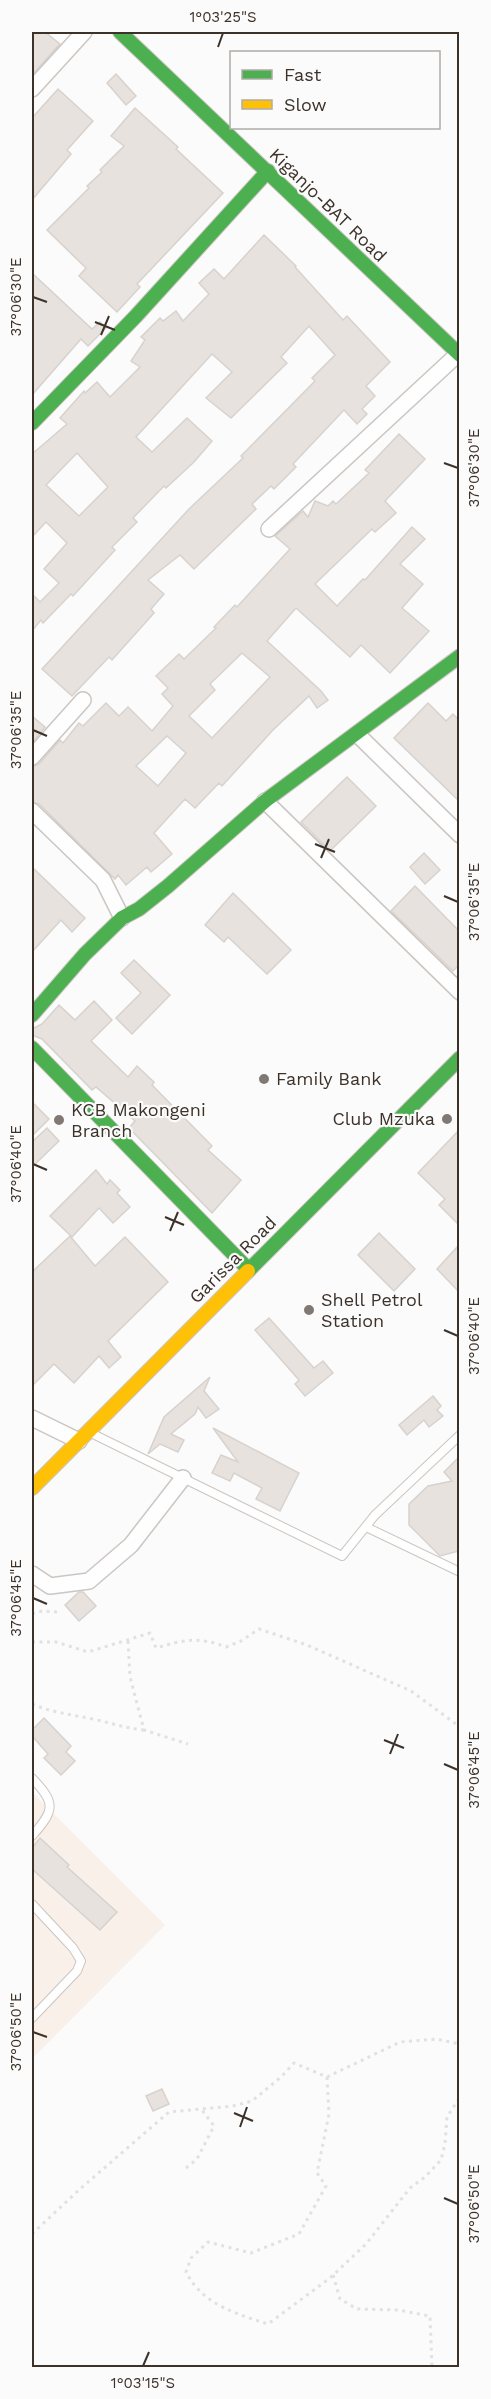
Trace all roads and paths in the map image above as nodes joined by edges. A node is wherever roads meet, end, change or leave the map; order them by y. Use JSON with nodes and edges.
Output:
{"nodes":[{"id":1,"x":84,"y":32,"type":"edge"},
{"id":2,"x":120,"y":32,"type":"edge"},
{"id":3,"x":32,"y":89,"type":"edge"},
{"id":4,"x":268,"y":171,"type":"junction"},
{"id":5,"x":459,"y":354,"type":"edge"},
{"id":6,"x":32,"y":423,"type":"edge"},
{"id":7,"x":268,"y":529,"type":"dead end"},
{"id":8,"x":459,"y":656,"type":"edge"},
{"id":9,"x":83,"y":700,"type":"dead end"},
{"id":10,"x":357,"y":734,"type":"junction"},
{"id":11,"x":32,"y":757,"type":"edge"},
{"id":12,"x":265,"y":801,"type":"junction"},
{"id":13,"x":32,"y":811,"type":"edge"},
{"id":14,"x":459,"y":835,"type":"edge"},
{"id":15,"x":122,"y":918,"type":"junction"},
{"id":16,"x":459,"y":992,"type":"edge"},
{"id":17,"x":32,"y":1015,"type":"edge"},
{"id":18,"x":32,"y":1048,"type":"edge"},
{"id":19,"x":459,"y":1058,"type":"edge"},
{"id":20,"x":249,"y":1270,"type":"junction"},
{"id":21,"x":32,"y":1418,"type":"edge"},
{"id":22,"x":459,"y":1435,"type":"edge"},
{"id":23,"x":84,"y":1436,"type":"junction"},
{"id":24,"x":183,"y":1478,"type":"junction"},
{"id":25,"x":32,"y":1488,"type":"edge"},
{"id":26,"x":366,"y":1527,"type":"junction"},
{"id":27,"x":459,"y":1572,"type":"edge"},
{"id":28,"x":32,"y":1574,"type":"edge"},
{"id":29,"x":57,"y":1612,"type":"dead end"},
{"id":30,"x":32,"y":1614,"type":"edge"},
{"id":31,"x":128,"y":1641,"type":"junction"},
{"id":32,"x":32,"y":1642,"type":"edge"},
{"id":33,"x":32,"y":1704,"type":"edge"},
{"id":34,"x":459,"y":1727,"type":"edge"},
{"id":35,"x":144,"y":1730,"type":"junction"},
{"id":36,"x":188,"y":1744,"type":"dead end"},
{"id":37,"x":32,"y":1778,"type":"edge"},
{"id":38,"x":32,"y":1836,"type":"edge"},
{"id":39,"x":32,"y":1904,"type":"edge"},
{"id":40,"x":32,"y":2018,"type":"edge"},
{"id":41,"x":459,"y":2043,"type":"edge"},
{"id":42,"x":327,"y":2077,"type":"junction"},
{"id":43,"x":459,"y":2097,"type":"edge"},
{"id":44,"x":202,"y":2110,"type":"junction"},
{"id":45,"x":186,"y":2168,"type":"dead end"},
{"id":46,"x":32,"y":2234,"type":"edge"},
{"id":47,"x":333,"y":2275,"type":"junction"},
{"id":48,"x":432,"y":2367,"type":"edge"}],
"edges":[{"from":1,"to":3,"type":"street"},
{"from":2,"to":4,"type":"main road","name":"Kiganjo-BAT Road"},
{"from":4,"to":5,"type":"main road","name":"Kiganjo-BAT Road"},
{"from":4,"to":6,"type":"main road"},
{"from":5,"to":7,"type":"street"},
{"from":8,"to":10,"type":"main road"},
{"from":9,"to":11,"type":"street"},
{"from":10,"to":12,"type":"main road"},
{"from":10,"to":14,"type":"street"},
{"from":12,"to":15,"type":"main road"},
{"from":12,"to":16,"type":"street"},
{"from":13,"to":15,"type":"street"},
{"from":15,"to":17,"type":"main road"},
{"from":18,"to":20,"type":"main road"},
{"from":19,"to":20,"type":"main road","name":"Garissa Road"},
{"from":20,"to":23,"type":"main road","name":"Garissa Road"},
{"from":21,"to":23,"type":"street"},
{"from":22,"to":26,"type":"lane"},
{"from":23,"to":24,"type":"lane"},
{"from":23,"to":25,"type":"main road","name":"Garissa Road"},
{"from":24,"to":26,"type":"lane"},
{"from":24,"to":28,"type":"street"},
{"from":26,"to":27,"type":"lane"},
{"from":29,"to":30,"type":"path"},
{"from":31,"to":32,"type":"path"},
{"from":31,"to":34,"type":"path"},
{"from":31,"to":35,"type":"path"},
{"from":33,"to":35,"type":"path"},
{"from":35,"to":36,"type":"path"},
{"from":37,"to":38,"type":"lane"},
{"from":39,"to":40,"type":"lane"},
{"from":41,"to":42,"type":"path"},
{"from":42,"to":44,"type":"path"},
{"from":42,"to":47,"type":"path"},
{"from":43,"to":47,"type":"path"},
{"from":44,"to":45,"type":"path"},
{"from":44,"to":46,"type":"path"},
{"from":47,"to":48,"type":"path"}]}
